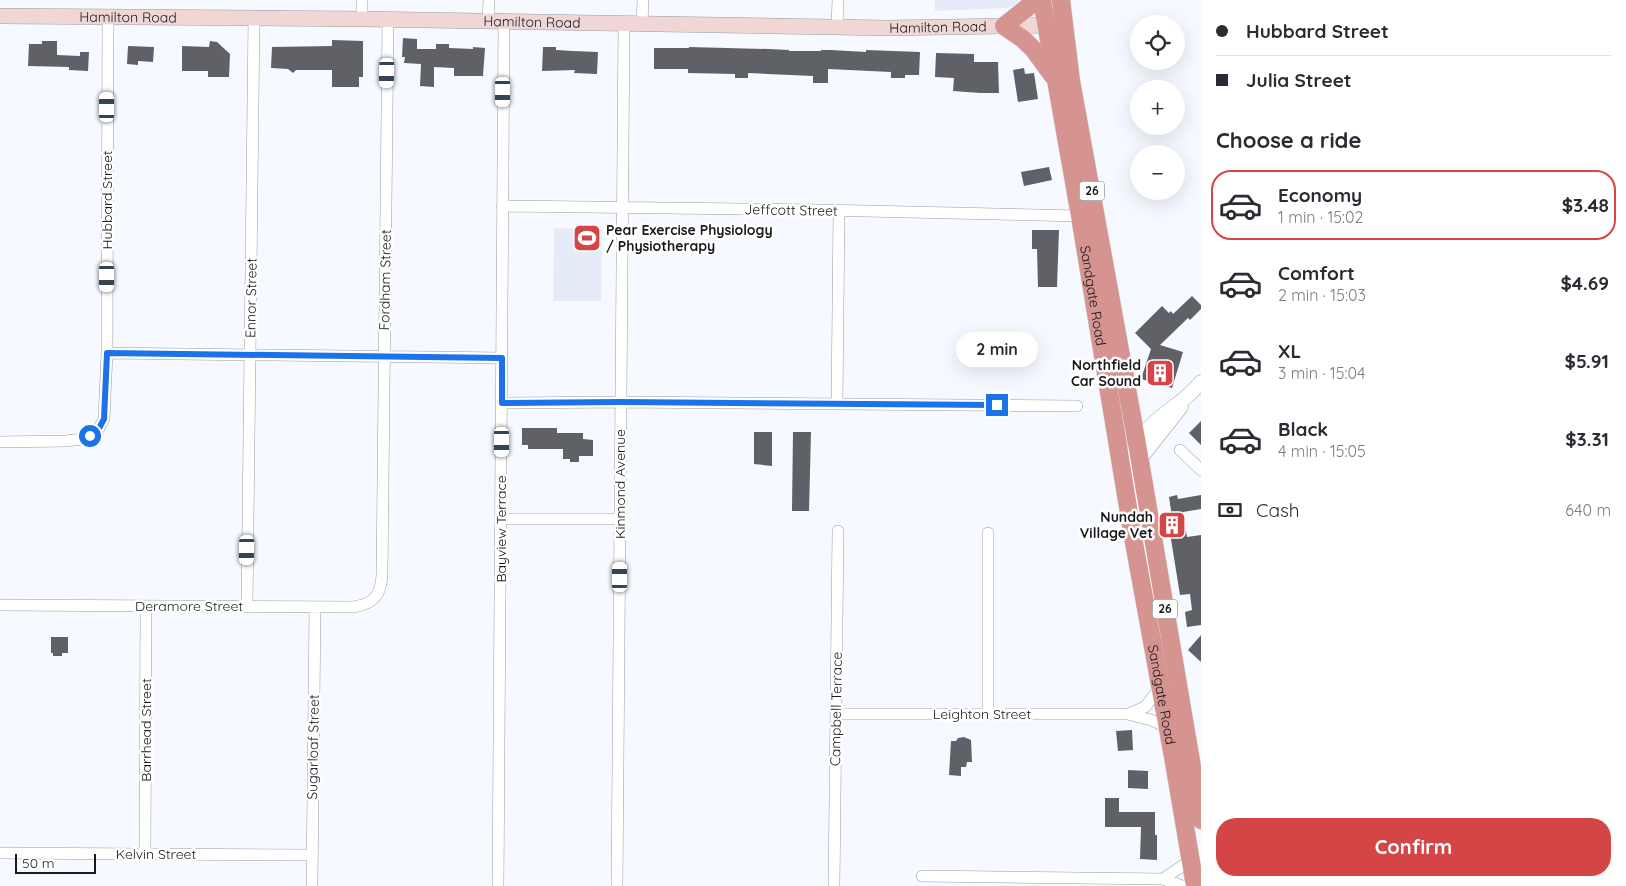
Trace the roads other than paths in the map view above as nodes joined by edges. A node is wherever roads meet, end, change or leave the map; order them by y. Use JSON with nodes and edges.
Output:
{"nodes":[{"id":1,"x":362,"y":0,"type":"edge"},
{"id":2,"x":488,"y":0,"type":"edge"},
{"id":3,"x":643,"y":0,"type":"edge"},
{"id":4,"x":838,"y":0,"type":"edge"},
{"id":5,"x":1033,"y":0,"type":"edge"},
{"id":6,"x":1042,"y":0,"type":"edge"},
{"id":7,"x":1061,"y":0,"type":"edge"},
{"id":8,"x":0,"y":16,"type":"edge"},
{"id":9,"x":108,"y":16,"type":"junction"},
{"id":10,"x":254,"y":18,"type":"junction"},
{"id":11,"x":362,"y":19,"type":"junction"},
{"id":12,"x":388,"y":20,"type":"junction"},
{"id":13,"x":488,"y":21,"type":"junction"},
{"id":14,"x":504,"y":22,"type":"junction"},
{"id":15,"x":624,"y":23,"type":"junction"},
{"id":16,"x":642,"y":23,"type":"junction"},
{"id":17,"x":1055,"y":25,"type":"junction"},
{"id":18,"x":1004,"y":26,"type":"junction"},
{"id":19,"x":837,"y":27,"type":"junction"},
{"id":20,"x":1057,"y":81,"type":"junction"},
{"id":21,"x":502,"y":206,"type":"junction"},
{"id":22,"x":622,"y":208,"type":"junction"},
{"id":23,"x":839,"y":211,"type":"junction"},
{"id":24,"x":1080,"y":216,"type":"junction"},
{"id":25,"x":107,"y":353,"type":"junction"},
{"id":26,"x":250,"y":356,"type":"junction"},
{"id":27,"x":384,"y":357,"type":"junction"},
{"id":28,"x":502,"y":358,"type":"junction"},
{"id":29,"x":1201,"y":382,"type":"edge"},
{"id":30,"x":620,"y":402,"type":"junction"},
{"id":31,"x":502,"y":403,"type":"junction"},
{"id":32,"x":837,"y":404,"type":"junction"},
{"id":33,"x":1077,"y":406,"type":"dead end"},
{"id":34,"x":0,"y":442,"type":"edge"},
{"id":35,"x":1180,"y":450,"type":"dead end"},
{"id":36,"x":1138,"y":452,"type":"junction"},
{"id":37,"x":1201,"y":470,"type":"edge"},
{"id":38,"x":501,"y":519,"type":"junction"},
{"id":39,"x":620,"y":519,"type":"junction"},
{"id":40,"x":838,"y":531,"type":"dead end"},
{"id":41,"x":988,"y":533,"type":"dead end"},
{"id":42,"x":375,"y":599,"type":"joint"},
{"id":43,"x":0,"y":605,"type":"edge"},
{"id":44,"x":146,"y":606,"type":"junction"},
{"id":45,"x":247,"y":607,"type":"junction"},
{"id":46,"x":315,"y":607,"type":"junction"},
{"id":47,"x":1147,"y":616,"type":"junction"},
{"id":48,"x":1160,"y":688,"type":"junction"},
{"id":49,"x":836,"y":714,"type":"junction"},
{"id":50,"x":988,"y":714,"type":"junction"},
{"id":51,"x":1128,"y":714,"type":"junction"},
{"id":52,"x":1168,"y":726,"type":"junction"},
{"id":53,"x":1196,"y":757,"type":"edge"},
{"id":54,"x":1174,"y":762,"type":"junction"},
{"id":55,"x":1201,"y":820,"type":"edge"},
{"id":56,"x":0,"y":853,"type":"edge"},
{"id":57,"x":145,"y":854,"type":"junction"},
{"id":58,"x":312,"y":855,"type":"junction"},
{"id":59,"x":1191,"y":860,"type":"junction"},
{"id":60,"x":922,"y":876,"type":"dead end"},
{"id":61,"x":1163,"y":879,"type":"junction"},
{"id":62,"x":312,"y":886,"type":"edge"},
{"id":63,"x":498,"y":886,"type":"edge"},
{"id":64,"x":617,"y":886,"type":"edge"},
{"id":65,"x":834,"y":886,"type":"edge"},
{"id":66,"x":1182,"y":886,"type":"edge"},
{"id":67,"x":1195,"y":886,"type":"edge"}],
"edges":[{"from":1,"to":11,"type":"street"},
{"from":2,"to":13,"type":"street"},
{"from":3,"to":16,"type":"street"},
{"from":4,"to":19,"type":"street"},
{"from":5,"to":18,"type":"highway"},
{"from":6,"to":17,"type":"highway","name":"Sandgate Road","number":"26"},
{"from":7,"to":17,"type":"highway","name":"Sandgate Road","number":"26"},
{"from":8,"to":9,"type":"main road","name":"Hamilton Road"},
{"from":9,"to":10,"type":"main road","name":"Hamilton Road"},
{"from":9,"to":25,"type":"street","name":"Hubbard Street"},
{"from":10,"to":11,"type":"main road","name":"Hamilton Road"},
{"from":10,"to":26,"type":"street","name":"Ennor Street"},
{"from":11,"to":12,"type":"main road","name":"Hamilton Road"},
{"from":12,"to":13,"type":"main road","name":"Hamilton Road"},
{"from":12,"to":27,"type":"street","name":"Fordham Street"},
{"from":13,"to":14,"type":"main road","name":"Hamilton Road"},
{"from":14,"to":15,"type":"main road","name":"Hamilton Road"},
{"from":14,"to":21,"type":"street","name":"Bayview Terrace"},
{"from":15,"to":16,"type":"main road","name":"Hamilton Road"},
{"from":15,"to":22,"type":"street","name":"Kinmond Avenue"},
{"from":16,"to":19,"type":"main road","name":"Hamilton Road"},
{"from":17,"to":18,"type":"main road","name":"Hamilton Road"},
{"from":17,"to":20,"type":"highway","name":"Sandgate Road","number":"26"},
{"from":17,"to":36,"type":"highway","name":"Sandgate Road","number":"26"},
{"from":18,"to":19,"type":"main road","name":"Hamilton Road"},
{"from":18,"to":20,"type":"highway"},
{"from":20,"to":24,"type":"highway","name":"Sandgate Road","number":"26"},
{"from":21,"to":22,"type":"street","name":"Jeffcott Street"},
{"from":21,"to":28,"type":"street","name":"Bayview Terrace"},
{"from":22,"to":23,"type":"street","name":"Jeffcott Street"},
{"from":22,"to":30,"type":"street","name":"Kinmond Avenue"},
{"from":23,"to":24,"type":"street","name":"Jeffcott Street"},
{"from":23,"to":32,"type":"street"},
{"from":24,"to":47,"type":"highway","name":"Sandgate Road","number":"26"},
{"from":25,"to":26,"type":"street"},
{"from":25,"to":34,"type":"street","name":"Hubbard Street"},
{"from":26,"to":27,"type":"street"},
{"from":26,"to":45,"type":"street","name":"Ennor Street"},
{"from":27,"to":28,"type":"street"},
{"from":27,"to":42,"type":"street","name":"Fordham Street"},
{"from":28,"to":31,"type":"street","name":"Bayview Terrace"},
{"from":29,"to":36,"type":"street"},
{"from":30,"to":31,"type":"street"},
{"from":30,"to":32,"type":"street"},
{"from":30,"to":39,"type":"street","name":"Kinmond Avenue"},
{"from":31,"to":38,"type":"street","name":"Bayview Terrace"},
{"from":32,"to":33,"type":"street"},
{"from":35,"to":37,"type":"street"},
{"from":36,"to":47,"type":"street"},
{"from":36,"to":53,"type":"highway","name":"Sandgate Road","number":"26"},
{"from":38,"to":39,"type":"street"},
{"from":38,"to":63,"type":"street","name":"Bayview Terrace"},
{"from":39,"to":64,"type":"street","name":"Kinmond Avenue"},
{"from":40,"to":49,"type":"street","name":"Campbell Terrace"},
{"from":41,"to":50,"type":"street"},
{"from":42,"to":46,"type":"street","name":"Deramore Street"},
{"from":43,"to":44,"type":"street","name":"Deramore Street"},
{"from":44,"to":45,"type":"street","name":"Deramore Street"},
{"from":44,"to":57,"type":"street","name":"Barrhead Street"},
{"from":45,"to":46,"type":"street","name":"Deramore Street"},
{"from":46,"to":58,"type":"street","name":"Sugarloaf Street"},
{"from":47,"to":48,"type":"highway","name":"Sandgate Road","number":"26"},
{"from":48,"to":51,"type":"street"},
{"from":48,"to":52,"type":"highway","name":"Sandgate Road","number":"26"},
{"from":49,"to":50,"type":"street","name":"Leighton Street"},
{"from":49,"to":65,"type":"street","name":"Campbell Terrace"},
{"from":50,"to":51,"type":"street","name":"Leighton Street"},
{"from":51,"to":52,"type":"street","name":"Leighton Street"},
{"from":52,"to":54,"type":"highway","name":"Sandgate Road","number":"26"},
{"from":53,"to":54,"type":"street"},
{"from":53,"to":55,"type":"highway","name":"Sandgate Road","number":"26"},
{"from":54,"to":59,"type":"highway","name":"Sandgate Road","number":"26"},
{"from":56,"to":57,"type":"street","name":"Kelvin Street"},
{"from":57,"to":58,"type":"street","name":"Kelvin Street"},
{"from":58,"to":62,"type":"street","name":"Sugarloaf Street"},
{"from":59,"to":61,"type":"street"},
{"from":59,"to":67,"type":"highway","name":"Sandgate Road","number":"26"},
{"from":60,"to":61,"type":"street"},
{"from":61,"to":66,"type":"street"}]}
